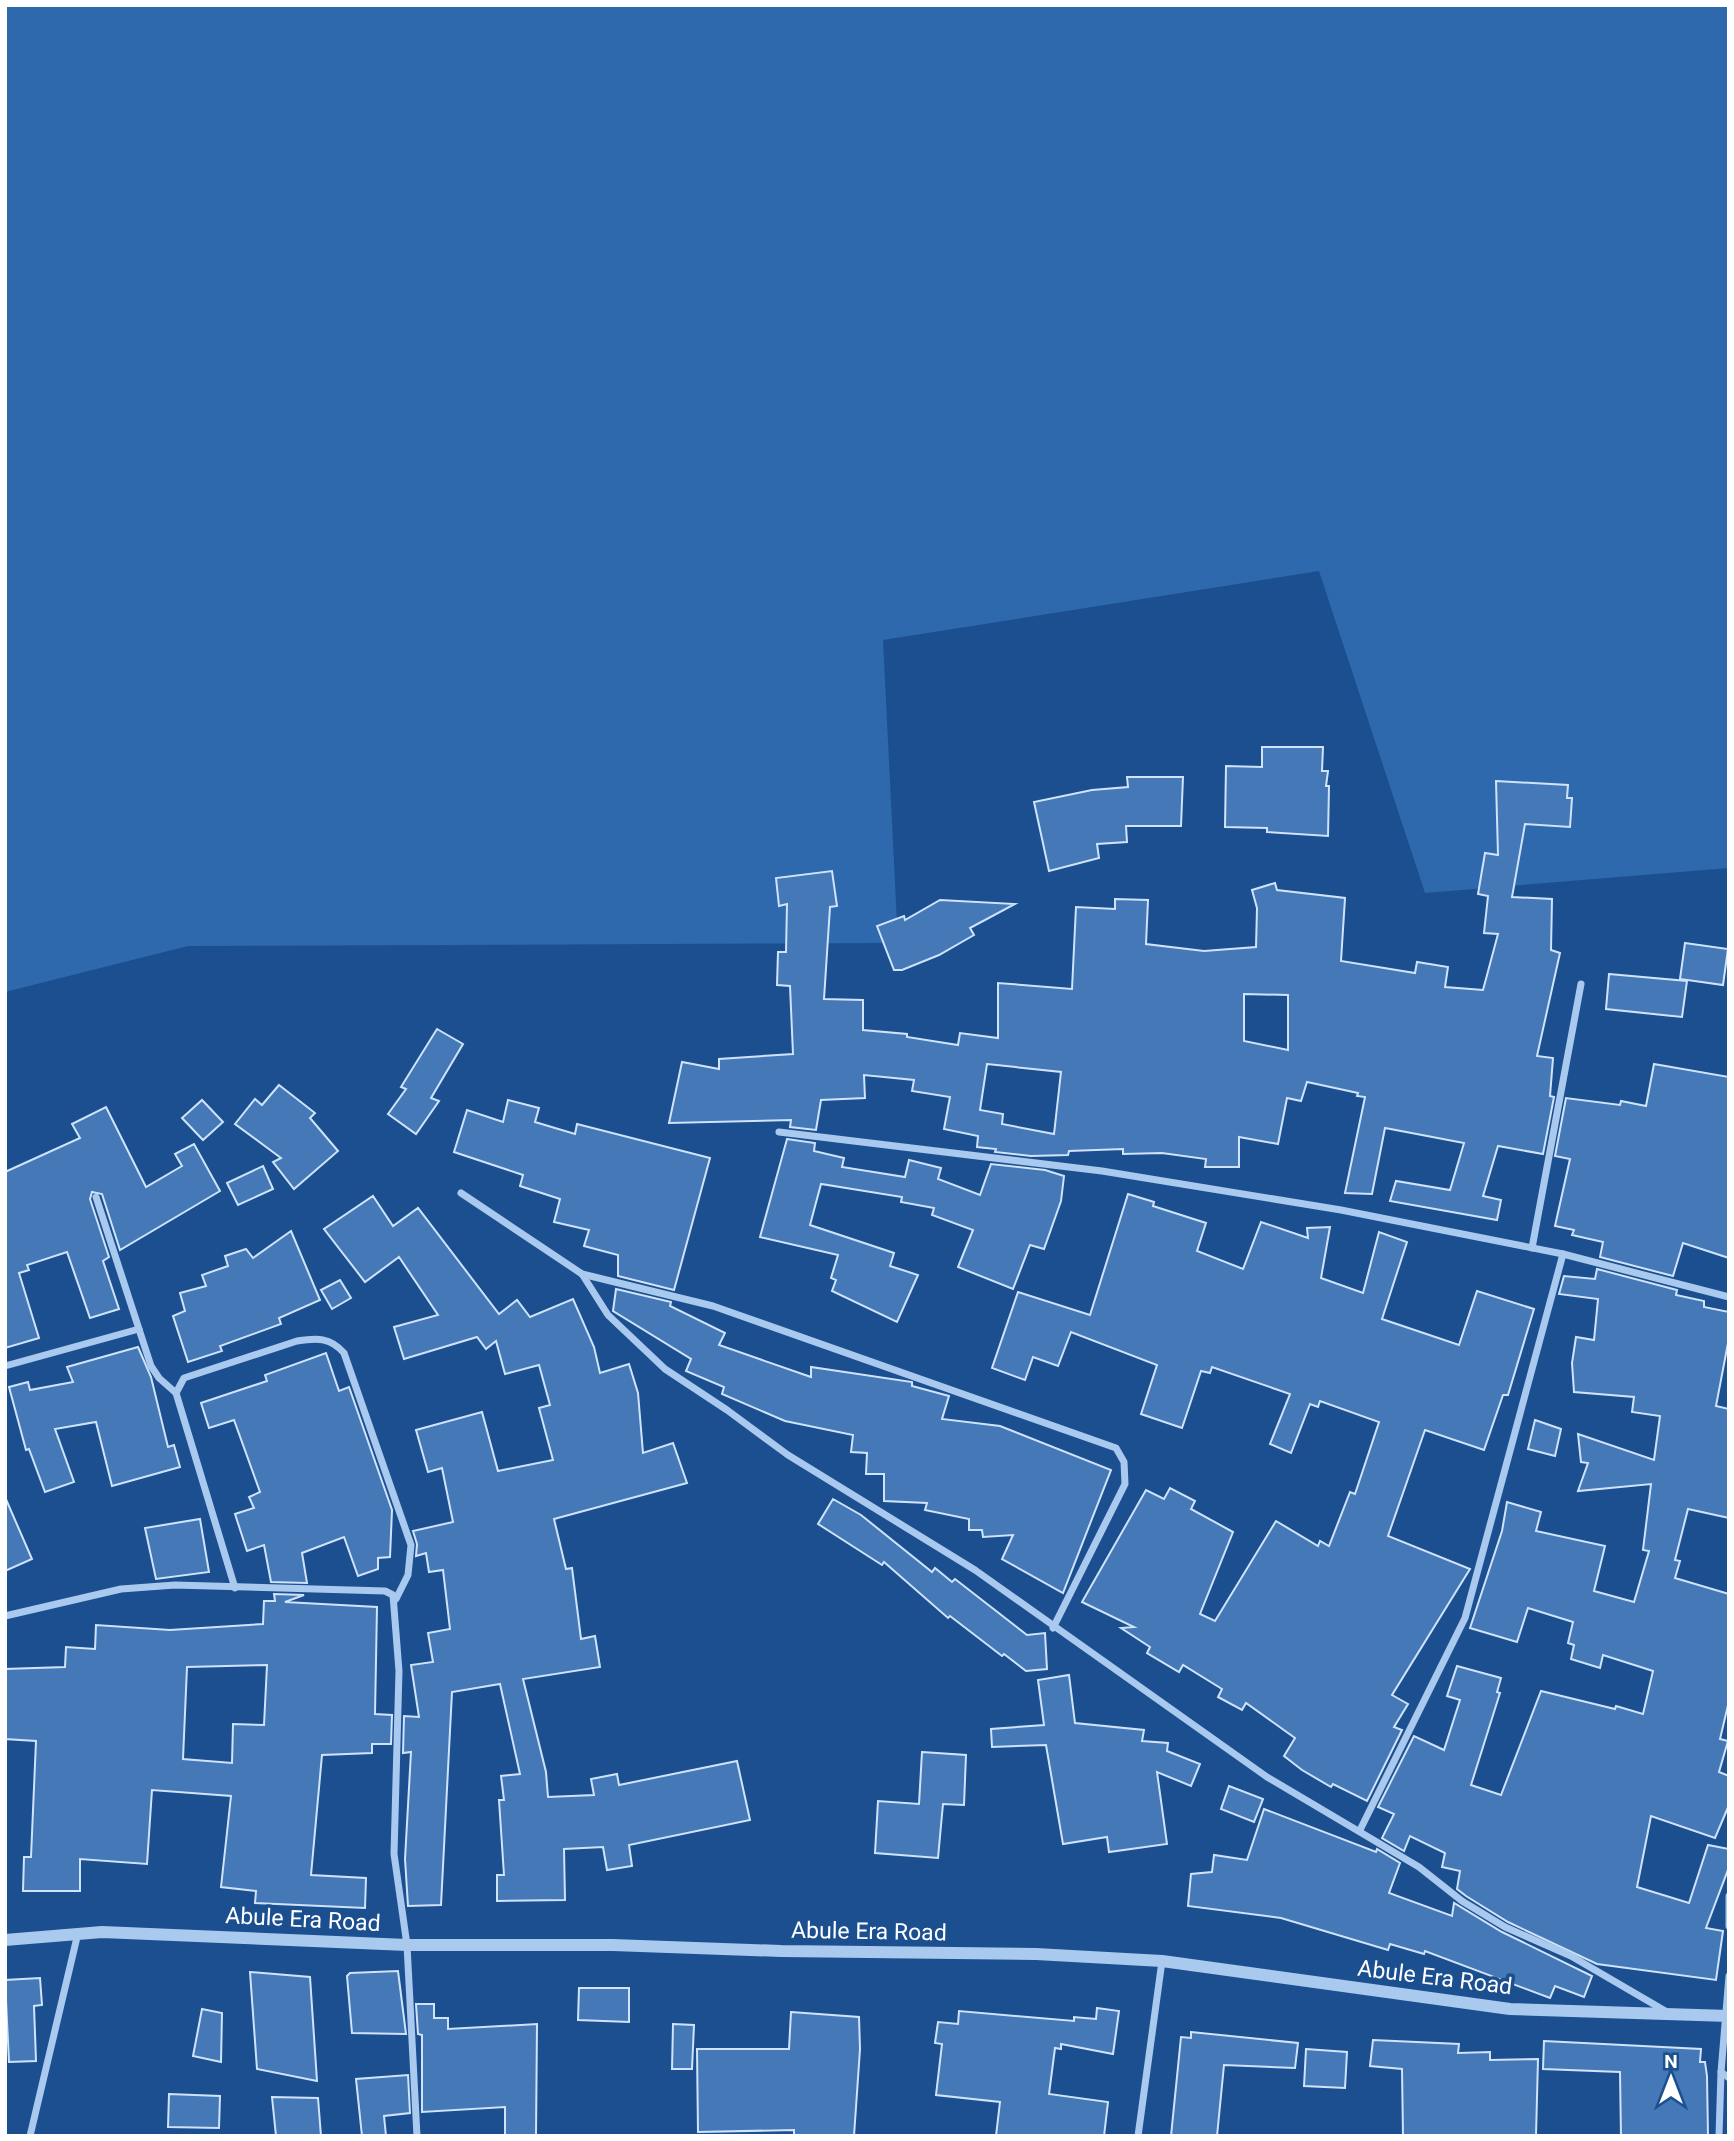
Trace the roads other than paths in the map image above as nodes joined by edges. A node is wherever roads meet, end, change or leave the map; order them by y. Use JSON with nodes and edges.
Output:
{"nodes":[{"id":1,"x":1581,"y":984,"type":"dead end"},
{"id":2,"x":779,"y":1132,"type":"dead end"},
{"id":3,"x":461,"y":1193,"type":"dead end"},
{"id":4,"x":96,"y":1197,"type":"dead end"},
{"id":5,"x":1532,"y":1248,"type":"junction"},
{"id":6,"x":1563,"y":1254,"type":"junction"},
{"id":7,"x":582,"y":1274,"type":"junction"},
{"id":8,"x":1729,"y":1297,"type":"edge"},
{"id":9,"x":139,"y":1329,"type":"junction"},
{"id":10,"x":5,"y":1366,"type":"edge"},
{"id":11,"x":176,"y":1392,"type":"junction"},
{"id":12,"x":235,"y":1588,"type":"junction"},
{"id":13,"x":396,"y":1599,"type":"junction"},
{"id":14,"x":5,"y":1616,"type":"edge"},
{"id":15,"x":1054,"y":1628,"type":"junction"},
{"id":16,"x":1360,"y":1830,"type":"junction"},
{"id":17,"x":1729,"y":1896,"type":"edge"},
{"id":18,"x":1729,"y":1926,"type":"edge"},
{"id":19,"x":78,"y":1933,"type":"junction"},
{"id":20,"x":5,"y":1940,"type":"edge"},
{"id":21,"x":407,"y":1945,"type":"junction"},
{"id":22,"x":1162,"y":1961,"type":"junction"},
{"id":23,"x":1729,"y":1976,"type":"edge"},
{"id":24,"x":1670,"y":2014,"type":"junction"},
{"id":25,"x":1726,"y":2016,"type":"edge"},
{"id":26,"x":1721,"y":2072,"type":"junction"},
{"id":27,"x":1729,"y":2078,"type":"edge"},
{"id":28,"x":30,"y":2136,"type":"edge"},
{"id":29,"x":417,"y":2136,"type":"edge"},
{"id":30,"x":1138,"y":2136,"type":"edge"},
{"id":31,"x":1719,"y":2136,"type":"edge"}],
"edges":[{"from":1,"to":5,"type":"street"},
{"from":2,"to":5,"type":"street"},
{"from":3,"to":7,"type":"street"},
{"from":4,"to":9,"type":"street"},
{"from":5,"to":6,"type":"street"},
{"from":6,"to":8,"type":"street"},
{"from":6,"to":16,"type":"street"},
{"from":7,"to":15,"type":"street"},
{"from":7,"to":15,"type":"street"},
{"from":9,"to":10,"type":"street"},
{"from":9,"to":11,"type":"street"},
{"from":11,"to":12,"type":"street"},
{"from":11,"to":13,"type":"street"},
{"from":12,"to":13,"type":"street"},
{"from":12,"to":14,"type":"street"},
{"from":13,"to":21,"type":"street"},
{"from":15,"to":16,"type":"street"},
{"from":16,"to":24,"type":"street"},
{"from":17,"to":18,"type":"street"},
{"from":19,"to":20,"type":"street","name":"Abule Era Road"},
{"from":19,"to":21,"type":"street","name":"Abule Era Road"},
{"from":19,"to":28,"type":"street"},
{"from":21,"to":22,"type":"street","name":"Abule Era Road"},
{"from":21,"to":29,"type":"street"},
{"from":22,"to":24,"type":"street","name":"Abule Era Road"},
{"from":22,"to":30,"type":"street"},
{"from":23,"to":25,"type":"street"},
{"from":24,"to":25,"type":"street","name":"Abule Era Road"},
{"from":25,"to":26,"type":"street"},
{"from":26,"to":27,"type":"street"},
{"from":26,"to":31,"type":"street"}]}
